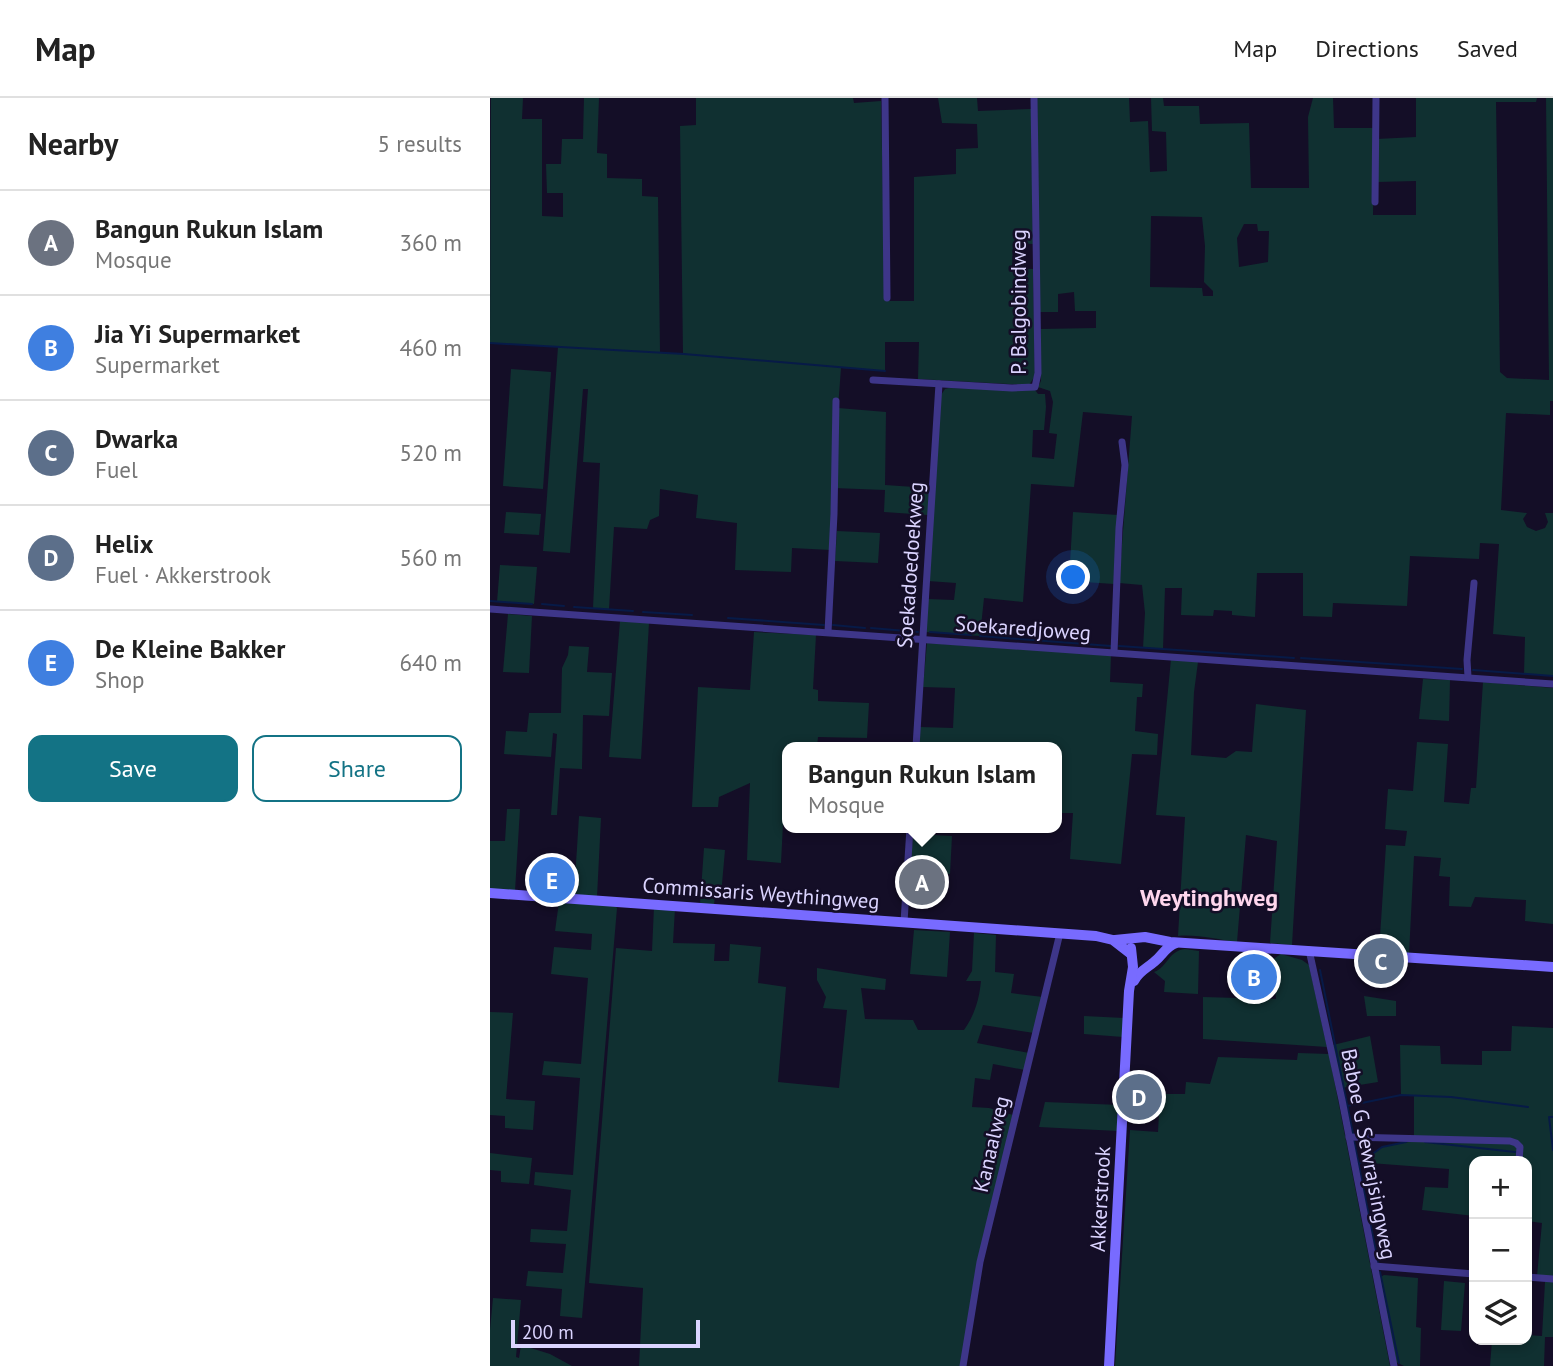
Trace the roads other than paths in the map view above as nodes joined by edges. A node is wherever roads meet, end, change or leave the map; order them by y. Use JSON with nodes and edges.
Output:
{"nodes":[{"id":1,"x":885,"y":98,"type":"edge"},
{"id":2,"x":1034,"y":98,"type":"edge"},
{"id":3,"x":1376,"y":98,"type":"edge"},
{"id":4,"x":1375,"y":202,"type":"dead end"},
{"id":5,"x":887,"y":298,"type":"dead end"},
{"id":6,"x":873,"y":380,"type":"dead end"},
{"id":7,"x":939,"y":384,"type":"junction"},
{"id":8,"x":836,"y":401,"type":"dead end"},
{"id":9,"x":1122,"y":442,"type":"dead end"},
{"id":10,"x":1474,"y":583,"type":"dead end"},
{"id":11,"x":490,"y":609,"type":"edge"},
{"id":12,"x":828,"y":632,"type":"junction"},
{"id":13,"x":923,"y":638,"type":"junction"},
{"id":14,"x":1114,"y":652,"type":"junction"},
{"id":15,"x":1468,"y":677,"type":"junction"},
{"id":16,"x":1553,"y":684,"type":"edge"},
{"id":17,"x":916,"y":742,"type":"edge"},
{"id":18,"x":910,"y":833,"type":"edge"},
{"id":19,"x":490,"y":893,"type":"edge"},
{"id":20,"x":904,"y":922,"type":"junction"},
{"id":21,"x":1060,"y":933,"type":"junction"},
{"id":22,"x":1137,"y":939,"type":"junction"},
{"id":23,"x":1153,"y":939,"type":"junction"},
{"id":24,"x":1113,"y":940,"type":"junction"},
{"id":25,"x":1180,"y":942,"type":"junction"},
{"id":26,"x":1308,"y":950,"type":"junction"},
{"id":27,"x":1159,"y":955,"type":"junction"},
{"id":28,"x":1132,"y":957,"type":"junction"},
{"id":29,"x":1148,"y":965,"type":"junction"},
{"id":30,"x":1553,"y":967,"type":"edge"},
{"id":31,"x":1129,"y":991,"type":"junction"},
{"id":32,"x":1349,"y":1137,"type":"junction"},
{"id":33,"x":1519,"y":1156,"type":"edge"},
{"id":34,"x":1374,"y":1266,"type":"junction"},
{"id":35,"x":1469,"y":1274,"type":"edge"},
{"id":36,"x":1532,"y":1277,"type":"edge"},
{"id":37,"x":1553,"y":1279,"type":"edge"},
{"id":38,"x":963,"y":1366,"type":"edge"},
{"id":39,"x":1109,"y":1366,"type":"edge"},
{"id":40,"x":1394,"y":1366,"type":"edge"}],
"edges":[{"from":1,"to":5,"type":"street"},
{"from":2,"to":7,"type":"street","name":"P. Balgobindweg"},
{"from":3,"to":4,"type":"street"},
{"from":6,"to":7,"type":"street","name":"P. Balgobindweg"},
{"from":7,"to":13,"type":"street","name":"Soekadoedoekweg"},
{"from":8,"to":12,"type":"street"},
{"from":9,"to":14,"type":"street"},
{"from":10,"to":15,"type":"street"},
{"from":11,"to":12,"type":"street","name":"Soekaredjoweg"},
{"from":12,"to":13,"type":"street","name":"Soekaredjoweg"},
{"from":13,"to":14,"type":"street","name":"Soekaredjoweg"},
{"from":13,"to":17,"type":"street","name":"Soekadoedoekweg"},
{"from":14,"to":15,"type":"street","name":"Soekaredjoweg"},
{"from":15,"to":16,"type":"street","name":"Soekaredjoweg"},
{"from":18,"to":20,"type":"street"},
{"from":19,"to":20,"type":"main road","name":"Commissaris Weythingweg"},
{"from":20,"to":21,"type":"main road","name":"Commissaris Weythingweg"},
{"from":21,"to":24,"type":"main road","name":"Commissaris Weythingweg"},
{"from":21,"to":38,"type":"street","name":"Kanaalweg"},
{"from":22,"to":23,"type":"main road"},
{"from":22,"to":24,"type":"main road","name":"Commissaris Weythingweg"},
{"from":22,"to":28,"type":"main road"},
{"from":23,"to":25,"type":"main road"},
{"from":23,"to":27,"type":"main road"},
{"from":24,"to":28,"type":"main road","name":"Commissaris Weythingweg"},
{"from":25,"to":26,"type":"main road"},
{"from":25,"to":27,"type":"main road"},
{"from":26,"to":30,"type":"main road"},
{"from":26,"to":32,"type":"street","name":"Baboe G Sewrajsingweg"},
{"from":27,"to":29,"type":"main road"},
{"from":28,"to":29,"type":"main road"},
{"from":28,"to":31,"type":"main road","name":"Akkerstrook"},
{"from":29,"to":31,"type":"main road"},
{"from":31,"to":39,"type":"main road","name":"Akkerstrook"},
{"from":32,"to":33,"type":"street"},
{"from":32,"to":34,"type":"street","name":"Baboe G Sewrajsingweg"},
{"from":34,"to":35,"type":"street"},
{"from":34,"to":40,"type":"street","name":"Baboe G Sewrajsingweg"},
{"from":36,"to":37,"type":"street"}]}
